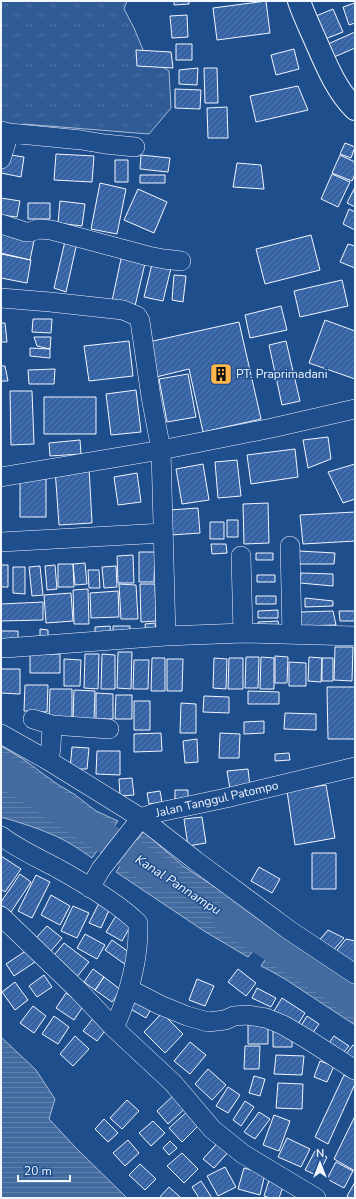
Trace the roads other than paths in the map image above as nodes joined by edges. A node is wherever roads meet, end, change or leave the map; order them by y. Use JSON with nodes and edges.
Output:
{"nodes":[{"id":1,"x":299,"y":1,"type":"edge"},
{"id":2,"x":355,"y":109,"type":"edge"},
{"id":3,"x":5,"y":132,"type":"edge"},
{"id":4,"x":135,"y":147,"type":"dead end"},
{"id":5,"x":1,"y":159,"type":"edge"},
{"id":6,"x":1,"y":224,"type":"edge"},
{"id":7,"x":181,"y":261,"type":"dead end"},
{"id":8,"x":1,"y":298,"type":"edge"},
{"id":9,"x":355,"y":409,"type":"edge"},
{"id":10,"x":161,"y":450,"type":"junction"},
{"id":11,"x":1,"y":476,"type":"edge"},
{"id":12,"x":163,"y":533,"type":"junction"},
{"id":13,"x":1,"y":542,"type":"edge"},
{"id":14,"x":290,"y":546,"type":"dead end"},
{"id":15,"x":241,"y":556,"type":"dead end"},
{"id":16,"x":243,"y":633,"type":"junction"},
{"id":17,"x":292,"y":634,"type":"junction"},
{"id":18,"x":166,"y":636,"type":"junction"},
{"id":19,"x":355,"y":636,"type":"edge"},
{"id":20,"x":4,"y":648,"type":"dead end"},
{"id":21,"x":33,"y":719,"type":"dead end"},
{"id":22,"x":52,"y":725,"type":"junction"},
{"id":23,"x":109,"y":729,"type":"dead end"},
{"id":24,"x":1,"y":734,"type":"edge"},
{"id":25,"x":49,"y":761,"type":"junction"},
{"id":26,"x":355,"y":767,"type":"edge"},
{"id":27,"x":140,"y":820,"type":"junction"},
{"id":28,"x":1,"y":836,"type":"edge"},
{"id":29,"x":90,"y":888,"type":"junction"},
{"id":30,"x":1,"y":916,"type":"edge"},
{"id":31,"x":355,"y":974,"type":"edge"},
{"id":32,"x":129,"y":989,"type":"junction"},
{"id":33,"x":114,"y":1028,"type":"junction"},
{"id":34,"x":355,"y":1070,"type":"edge"},
{"id":35,"x":316,"y":1198,"type":"edge"}],
"edges":[{"from":1,"to":2,"type":"main road"},
{"from":3,"to":4,"type":"street"},
{"from":3,"to":5,"type":"street"},
{"from":6,"to":7,"type":"street"},
{"from":8,"to":10,"type":"street"},
{"from":9,"to":10,"type":"street"},
{"from":10,"to":11,"type":"street"},
{"from":10,"to":12,"type":"street"},
{"from":12,"to":13,"type":"street"},
{"from":12,"to":18,"type":"street"},
{"from":14,"to":17,"type":"street"},
{"from":15,"to":16,"type":"street"},
{"from":16,"to":17,"type":"street"},
{"from":16,"to":18,"type":"street"},
{"from":17,"to":19,"type":"street"},
{"from":18,"to":20,"type":"street"},
{"from":21,"to":22,"type":"street"},
{"from":22,"to":23,"type":"street"},
{"from":22,"to":25,"type":"street"},
{"from":24,"to":25,"type":"street"},
{"from":25,"to":27,"type":"street"},
{"from":26,"to":27,"type":"street","name":"Jalan Tanggul Patompo"},
{"from":27,"to":29,"type":"street"},
{"from":27,"to":31,"type":"street"},
{"from":28,"to":29,"type":"street"},
{"from":29,"to":32,"type":"street"},
{"from":30,"to":33,"type":"street"},
{"from":32,"to":33,"type":"street"},
{"from":32,"to":34,"type":"street"},
{"from":33,"to":35,"type":"street"}]}
